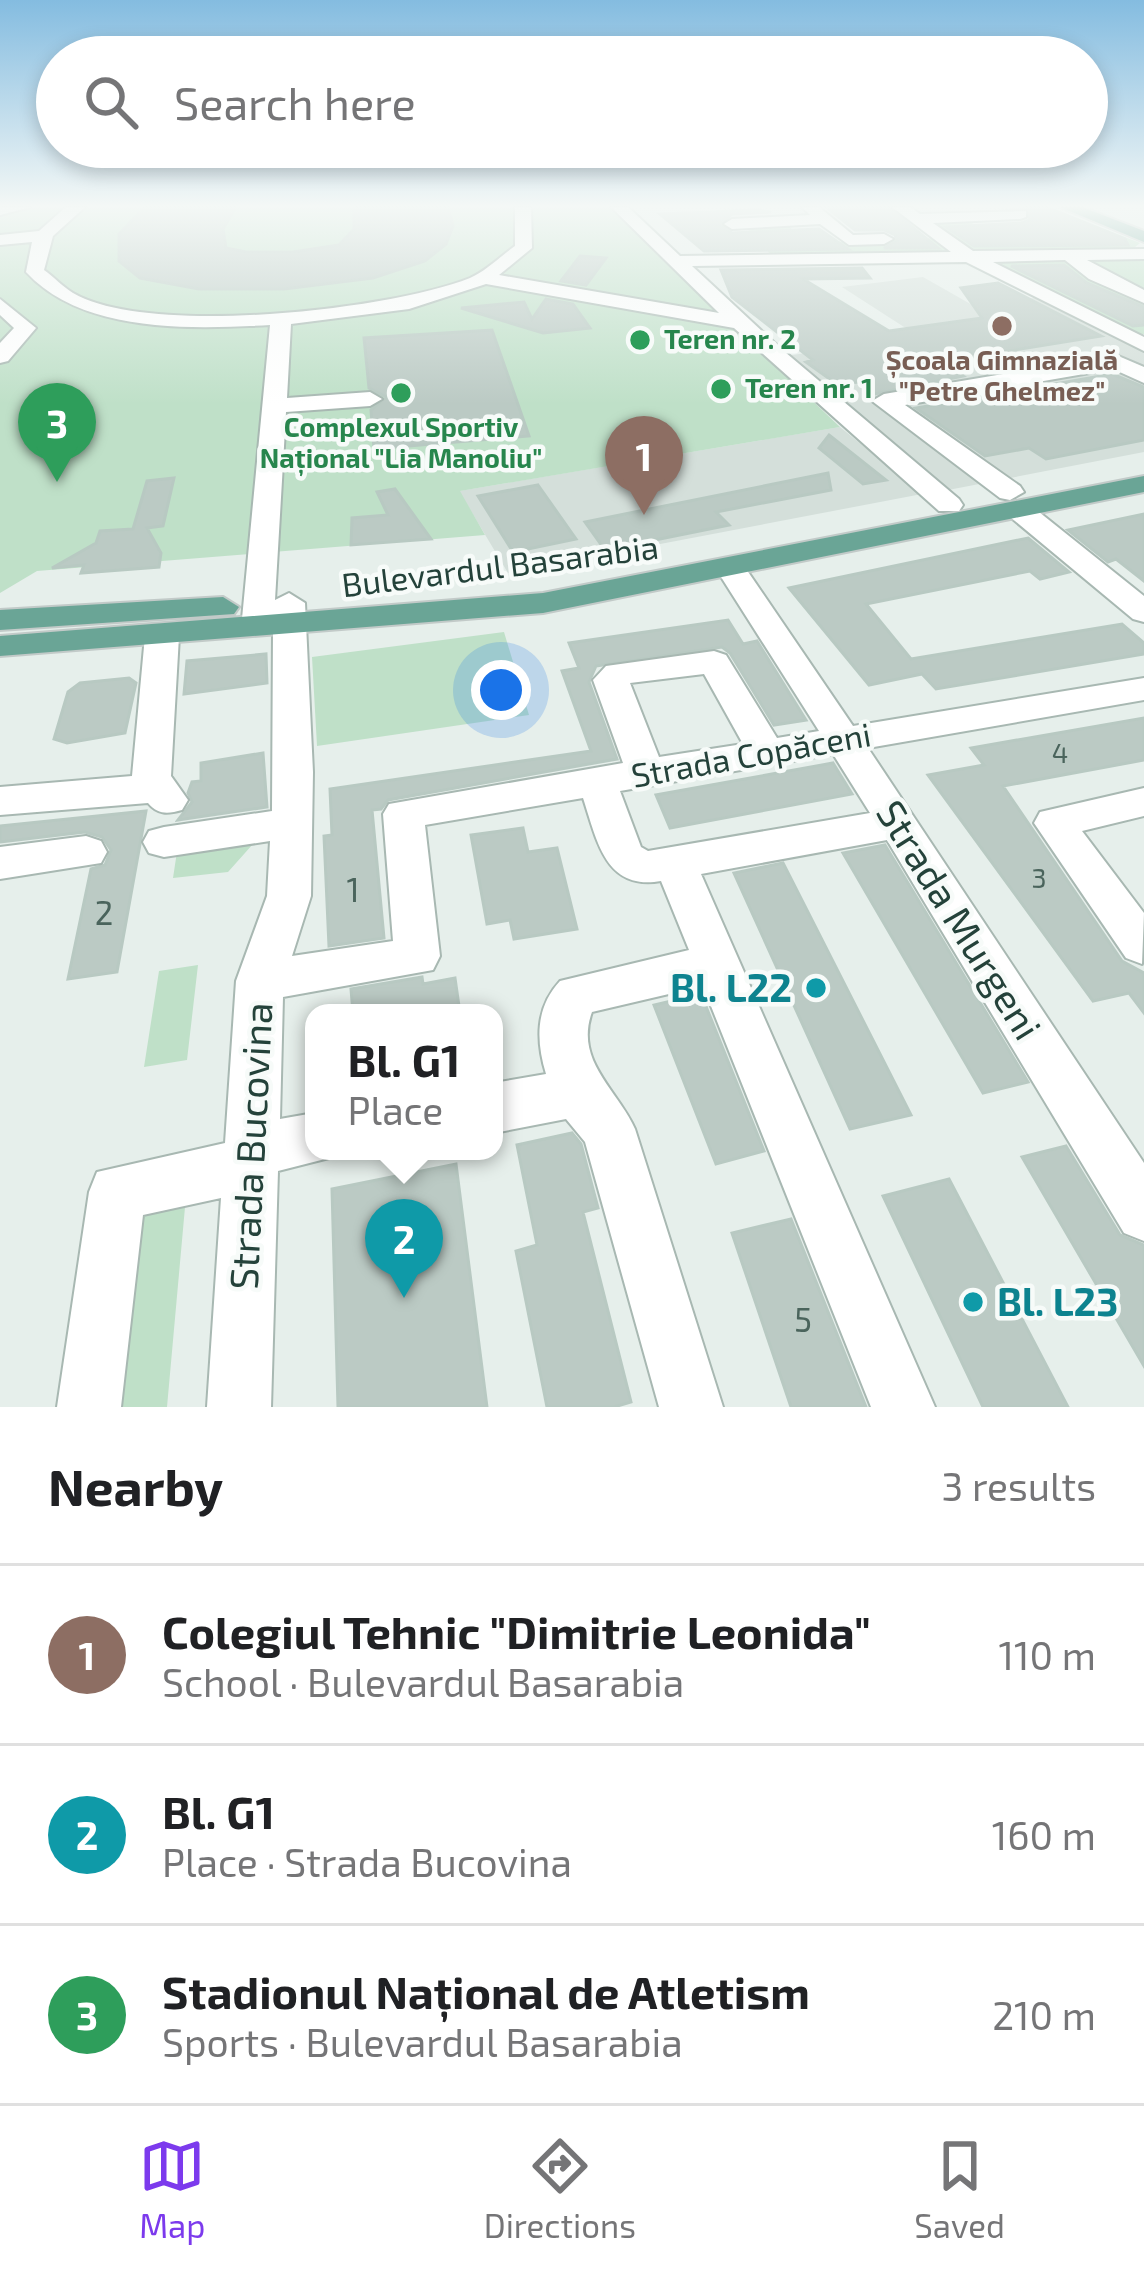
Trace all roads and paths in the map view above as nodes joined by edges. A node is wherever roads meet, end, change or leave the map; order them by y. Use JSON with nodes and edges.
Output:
{"nodes":[{"id":1,"x":35,"y":273,"type":"edge"},
{"id":2,"x":495,"y":273,"type":"edge"},
{"id":3,"x":687,"y":273,"type":"edge"},
{"id":4,"x":1002,"y":273,"type":"edge"},
{"id":5,"x":1093,"y":273,"type":"edge"},
{"id":6,"x":487,"y":279,"type":"junction"},
{"id":7,"x":0,"y":294,"type":"edge"},
{"id":8,"x":61,"y":296,"type":"junction"},
{"id":9,"x":1144,"y":297,"type":"edge"},
{"id":10,"x":0,"y":305,"type":"edge"},
{"id":11,"x":281,"y":320,"type":"junction"},
{"id":12,"x":741,"y":323,"type":"junction"},
{"id":13,"x":1140,"y":340,"type":"edge"},
{"id":14,"x":0,"y":356,"type":"edge"},
{"id":15,"x":978,"y":362,"type":"dead end"},
{"id":16,"x":1144,"y":376,"type":"edge"},
{"id":17,"x":369,"y":390,"type":"dead end"},
{"id":18,"x":275,"y":397,"type":"junction"},
{"id":19,"x":890,"y":405,"type":"junction"},
{"id":20,"x":894,"y":437,"type":"dead end"},
{"id":21,"x":1144,"y":466,"type":"edge"},
{"id":22,"x":1144,"y":484,"type":"edge"},
{"id":23,"x":1014,"y":501,"type":"junction"},
{"id":24,"x":949,"y":505,"type":"junction"},
{"id":25,"x":731,"y":569,"type":"junction"},
{"id":26,"x":279,"y":612,"type":"junction"},
{"id":27,"x":1144,"y":612,"type":"edge"},
{"id":28,"x":0,"y":620,"type":"edge"},
{"id":29,"x":162,"y":636,"type":"junction"},
{"id":30,"x":0,"y":646,"type":"edge"},
{"id":31,"x":1144,"y":689,"type":"edge"},
{"id":32,"x":844,"y":740,"type":"junction"},
{"id":33,"x":767,"y":753,"type":"junction"},
{"id":34,"x":646,"y":773,"type":"junction"},
{"id":35,"x":597,"y":782,"type":"junction"},
{"id":36,"x":0,"y":801,"type":"edge"},
{"id":37,"x":1144,"y":802,"type":"edge"},
{"id":38,"x":898,"y":823,"type":"junction"},
{"id":39,"x":292,"y":828,"type":"junction"},
{"id":40,"x":164,"y":842,"type":"dead end"},
{"id":41,"x":86,"y":853,"type":"dead end"},
{"id":42,"x":0,"y":863,"type":"edge"},
{"id":43,"x":675,"y":863,"type":"junction"},
{"id":44,"x":1142,"y":945,"type":"edge"},
{"id":45,"x":716,"y":964,"type":"junction"},
{"id":46,"x":260,"y":981,"type":"junction"},
{"id":47,"x":578,"y":1093,"type":"junction"},
{"id":48,"x":503,"y":1106,"type":"edge"},
{"id":49,"x":305,"y":1141,"type":"edge"},
{"id":50,"x":1127,"y":1155,"type":"edge"},
{"id":51,"x":250,"y":1157,"type":"junction"},
{"id":52,"x":1144,"y":1214,"type":"edge"},
{"id":53,"x":89,"y":1407,"type":"edge"},
{"id":54,"x":239,"y":1407,"type":"edge"},
{"id":55,"x":691,"y":1407,"type":"edge"},
{"id":56,"x":903,"y":1407,"type":"edge"}],
"edges":[{"from":1,"to":8,"type":"street"},
{"from":2,"to":6,"type":"street"},
{"from":3,"to":12,"type":"street"},
{"from":4,"to":13,"type":"street"},
{"from":5,"to":9,"type":"street"},
{"from":6,"to":11,"type":"street"},
{"from":6,"to":12,"type":"street"},
{"from":7,"to":8,"type":"street"},
{"from":8,"to":11,"type":"street"},
{"from":10,"to":14,"type":"street"},
{"from":11,"to":18,"type":"street","name":"Strada Bucovina"},
{"from":12,"to":24,"type":"street"},
{"from":13,"to":15,"type":"street"},
{"from":16,"to":19,"type":"street"},
{"from":17,"to":18,"type":"street"},
{"from":18,"to":26,"type":"street","name":"Strada Bucovina"},
{"from":19,"to":20,"type":"street"},
{"from":19,"to":23,"type":"street"},
{"from":21,"to":23,"type":"main road","name":"Bulevardul Basarabia"},
{"from":22,"to":23,"type":"main road","name":"Bulevardul Basarabia"},
{"from":23,"to":24,"type":"main road","name":"Bulevardul Basarabia"},
{"from":23,"to":25,"type":"main road","name":"Bulevardul Basarabia"},
{"from":23,"to":27,"type":"street"},
{"from":24,"to":26,"type":"main road","name":"Bulevardul Basarabia"},
{"from":25,"to":26,"type":"main road","name":"Bulevardul Basarabia"},
{"from":25,"to":32,"type":"street","name":"Strada Murgeni"},
{"from":26,"to":28,"type":"main road","name":"Bulevardul Basarabia"},
{"from":26,"to":29,"type":"main road","name":"Bulevardul Basarabia"},
{"from":26,"to":39,"type":"street","name":"Strada Bucovina"},
{"from":29,"to":30,"type":"main road","name":"Bulevardul Basarabia"},
{"from":29,"to":36,"type":"street"},
{"from":31,"to":32,"type":"street","name":"Strada Copăceni"},
{"from":32,"to":33,"type":"street","name":"Strada Copăceni"},
{"from":32,"to":38,"type":"street","name":"Strada Murgeni"},
{"from":33,"to":34,"type":"street","name":"Strada Copăceni"},
{"from":33,"to":34,"type":"street"},
{"from":34,"to":35,"type":"street","name":"Strada Copăceni"},
{"from":35,"to":43,"type":"street","name":"Strada Copăceni"},
{"from":35,"to":46,"type":"street"},
{"from":37,"to":44,"type":"street"},
{"from":38,"to":43,"type":"street"},
{"from":38,"to":50,"type":"street","name":"Strada Murgeni"},
{"from":39,"to":40,"type":"street"},
{"from":39,"to":46,"type":"street","name":"Strada Bucovina"},
{"from":41,"to":42,"type":"street"},
{"from":43,"to":45,"type":"street"},
{"from":45,"to":47,"type":"street"},
{"from":45,"to":56,"type":"street"},
{"from":46,"to":51,"type":"street","name":"Strada Bucovina"},
{"from":47,"to":48,"type":"street"},
{"from":47,"to":55,"type":"street"},
{"from":49,"to":51,"type":"street"},
{"from":50,"to":52,"type":"street","name":"Strada Murgeni"},
{"from":51,"to":53,"type":"street"},
{"from":51,"to":54,"type":"street","name":"Strada Bucovina"}]}
